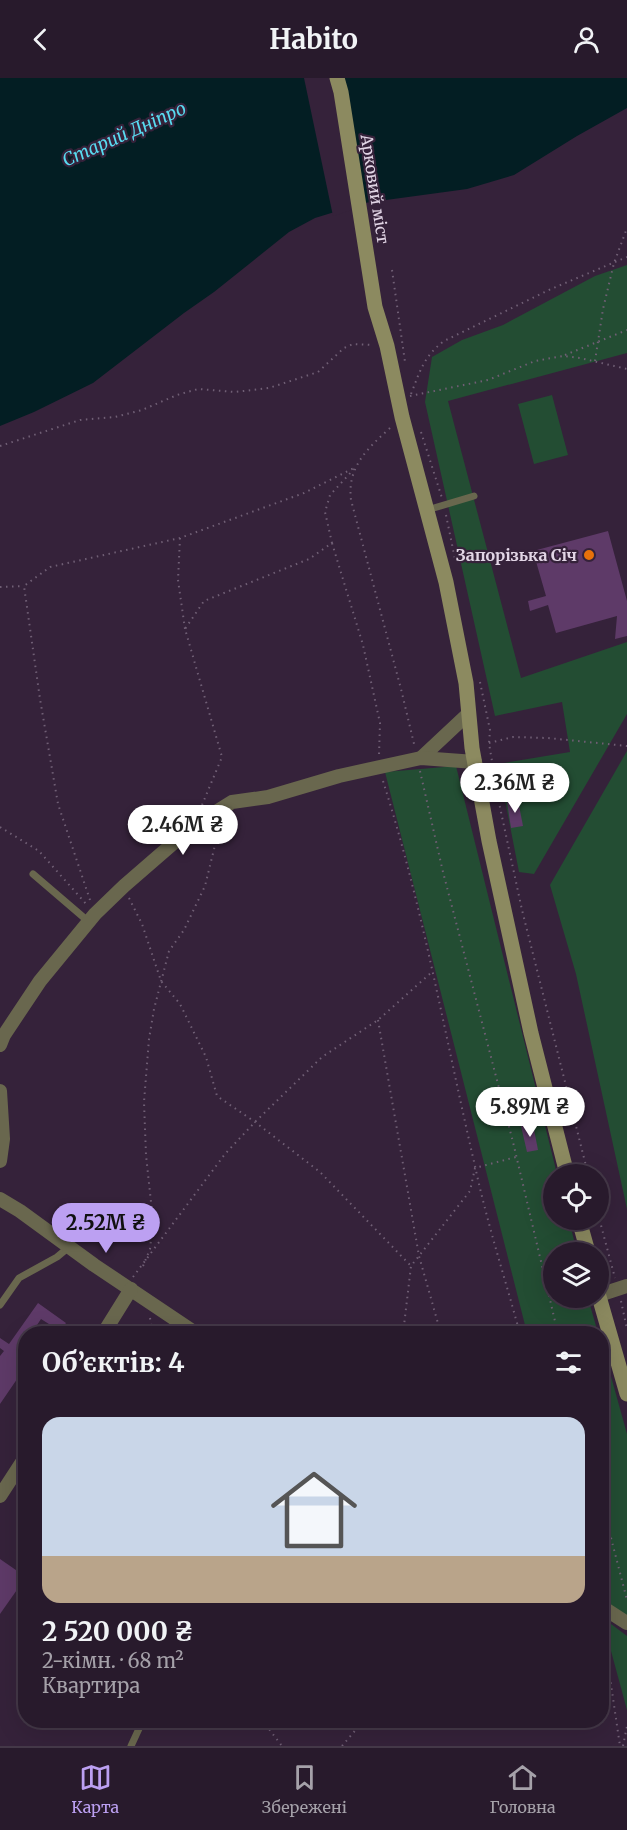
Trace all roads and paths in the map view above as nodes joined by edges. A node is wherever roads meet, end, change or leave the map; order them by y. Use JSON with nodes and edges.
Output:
{"nodes":[{"id":1,"x":337,"y":78,"type":"edge"},
{"id":2,"x":627,"y":228,"type":"edge"},
{"id":3,"x":627,"y":257,"type":"edge"},
{"id":4,"x":614,"y":263,"type":"junction"},
{"id":5,"x":392,"y":270,"type":"dead end"},
{"id":6,"x":627,"y":330,"type":"edge"},
{"id":7,"x":598,"y":341,"type":"junction"},
{"id":8,"x":387,"y":346,"type":"junction"},
{"id":9,"x":563,"y":356,"type":"junction"},
{"id":10,"x":595,"y":361,"type":"junction"},
{"id":11,"x":405,"y":362,"type":"dead end"},
{"id":12,"x":627,"y":369,"type":"edge"},
{"id":13,"x":409,"y":385,"type":"dead end"},
{"id":14,"x":410,"y":396,"type":"junction"},
{"id":15,"x":402,"y":417,"type":"junction"},
{"id":16,"x":420,"y":429,"type":"dead end"},
{"id":17,"x":0,"y":446,"type":"edge"},
{"id":18,"x":356,"y":467,"type":"junction"},
{"id":19,"x":474,"y":496,"type":"dead end"},
{"id":20,"x":444,"y":505,"type":"junction"},
{"id":21,"x":427,"y":510,"type":"junction"},
{"id":22,"x":180,"y":538,"type":"junction"},
{"id":23,"x":332,"y":543,"type":"junction"},
{"id":24,"x":455,"y":561,"type":"dead end"},
{"id":25,"x":24,"y":586,"type":"junction"},
{"id":26,"x":0,"y":587,"type":"edge"},
{"id":27,"x":185,"y":629,"type":"junction"},
{"id":28,"x":479,"y":674,"type":"dead end"},
{"id":29,"x":468,"y":714,"type":"junction"},
{"id":30,"x":489,"y":743,"type":"junction"},
{"id":31,"x":627,"y":746,"type":"edge"},
{"id":32,"x":473,"y":755,"type":"junction"},
{"id":33,"x":419,"y":758,"type":"junction"},
{"id":34,"x":378,"y":767,"type":"junction"},
{"id":35,"x":232,"y":802,"type":"junction"},
{"id":36,"x":201,"y":807,"type":"dead end"},
{"id":37,"x":0,"y":827,"type":"edge"},
{"id":38,"x":33,"y":874,"type":"dead end"},
{"id":39,"x":124,"y":886,"type":"junction"},
{"id":40,"x":92,"y":918,"type":"junction"},
{"id":41,"x":434,"y":971,"type":"junction"},
{"id":42,"x":161,"y":981,"type":"junction"},
{"id":43,"x":378,"y":1020,"type":"junction"},
{"id":44,"x":0,"y":1046,"type":"edge"},
{"id":45,"x":0,"y":1090,"type":"edge"},
{"id":46,"x":255,"y":1122,"type":"junction"},
{"id":47,"x":516,"y":1157,"type":"junction"},
{"id":48,"x":0,"y":1161,"type":"edge"},
{"id":49,"x":564,"y":1164,"type":"edge"},
{"id":50,"x":586,"y":1164,"type":"edge"},
{"id":51,"x":475,"y":1168,"type":"junction"},
{"id":52,"x":0,"y":1199,"type":"edge"},
{"id":53,"x":603,"y":1230,"type":"edge"},
{"id":54,"x":69,"y":1246,"type":"junction"},
{"id":55,"x":419,"y":1256,"type":"junction"},
{"id":56,"x":143,"y":1266,"type":"junction"},
{"id":57,"x":411,"y":1266,"type":"junction"},
{"id":58,"x":129,"y":1288,"type":"junction"},
{"id":59,"x":622,"y":1288,"type":"edge"},
{"id":60,"x":0,"y":1305,"type":"edge"},
{"id":61,"x":603,"y":1308,"type":"edge"},
{"id":62,"x":108,"y":1326,"type":"edge"},
{"id":63,"x":185,"y":1326,"type":"edge"},
{"id":64,"x":404,"y":1326,"type":"edge"},
{"id":65,"x":439,"y":1326,"type":"edge"},
{"id":66,"x":518,"y":1326,"type":"edge"},
{"id":67,"x":556,"y":1326,"type":"edge"},
{"id":68,"x":608,"y":1326,"type":"edge"},
{"id":69,"x":627,"y":1329,"type":"edge"},
{"id":70,"x":609,"y":1330,"type":"edge"},
{"id":71,"x":627,"y":1394,"type":"edge"},
{"id":72,"x":18,"y":1468,"type":"edge"},
{"id":73,"x":0,"y":1496,"type":"edge"},
{"id":74,"x":609,"y":1530,"type":"edge"},
{"id":75,"x":627,"y":1600,"type":"edge"},
{"id":76,"x":609,"y":1611,"type":"edge"},
{"id":77,"x":627,"y":1623,"type":"edge"},
{"id":78,"x":609,"y":1662,"type":"edge"},
{"id":79,"x":627,"y":1726,"type":"edge"},
{"id":80,"x":139,"y":1728,"type":"edge"},
{"id":81,"x":268,"y":1728,"type":"edge"},
{"id":82,"x":357,"y":1728,"type":"edge"},
{"id":83,"x":131,"y":1746,"type":"edge"},
{"id":84,"x":282,"y":1746,"type":"edge"},
{"id":85,"x":342,"y":1746,"type":"edge"},
{"id":86,"x":622,"y":1746,"type":"edge"}],
"edges":[{"from":1,"to":8,"type":"main road","name":"Арковий міст"},
{"from":2,"to":4,"type":"path"},
{"from":3,"to":4,"type":"path"},
{"from":4,"to":7,"type":"path"},
{"from":4,"to":14,"type":"path"},
{"from":5,"to":11,"type":"path"},
{"from":6,"to":7,"type":"path"},
{"from":7,"to":9,"type":"path"},
{"from":7,"to":10,"type":"path"},
{"from":8,"to":15,"type":"main road","name":"Арковий міст"},
{"from":8,"to":17,"type":"path"},
{"from":9,"to":10,"type":"path"},
{"from":9,"to":14,"type":"path"},
{"from":10,"to":12,"type":"path"},
{"from":13,"to":14,"type":"path"},
{"from":15,"to":18,"type":"path"},
{"from":15,"to":21,"type":"main road","name":"Арковий міст"},
{"from":16,"to":20,"type":"path"},
{"from":18,"to":22,"type":"path"},
{"from":18,"to":23,"type":"path"},
{"from":18,"to":33,"type":"path"},
{"from":19,"to":20,"type":"lane"},
{"from":20,"to":21,"type":"lane"},
{"from":20,"to":24,"type":"path"},
{"from":21,"to":29,"type":"main road","name":"Арковий міст"},
{"from":22,"to":25,"type":"path"},
{"from":22,"to":27,"type":"path"},
{"from":23,"to":27,"type":"path"},
{"from":23,"to":34,"type":"path"},
{"from":25,"to":26,"type":"path"},
{"from":25,"to":40,"type":"path"},
{"from":27,"to":36,"type":"path"},
{"from":28,"to":30,"type":"path"},
{"from":29,"to":32,"type":"main road","name":"Арковий міст"},
{"from":29,"to":33,"type":"street"},
{"from":30,"to":31,"type":"path"},
{"from":30,"to":32,"type":"path"},
{"from":30,"to":50,"type":"path"},
{"from":32,"to":33,"type":"street"},
{"from":32,"to":49,"type":"main road","name":"Арковий міст"},
{"from":33,"to":34,"type":"street"},
{"from":33,"to":47,"type":"path"},
{"from":34,"to":35,"type":"street"},
{"from":34,"to":41,"type":"path"},
{"from":35,"to":39,"type":"street"},
{"from":35,"to":42,"type":"path"},
{"from":37,"to":40,"type":"path"},
{"from":38,"to":40,"type":"lane"},
{"from":39,"to":40,"type":"street"},
{"from":39,"to":42,"type":"path"},
{"from":40,"to":44,"type":"street"},
{"from":41,"to":43,"type":"path"},
{"from":41,"to":51,"type":"path"},
{"from":42,"to":46,"type":"path"},
{"from":42,"to":56,"type":"path"},
{"from":43,"to":46,"type":"path"},
{"from":43,"to":55,"type":"path"},
{"from":45,"to":48,"type":"street"},
{"from":46,"to":56,"type":"path"},
{"from":46,"to":57,"type":"path"},
{"from":47,"to":51,"type":"path"},
{"from":47,"to":67,"type":"path"},
{"from":51,"to":55,"type":"path"},
{"from":51,"to":66,"type":"path"},
{"from":52,"to":54,"type":"street"},
{"from":53,"to":59,"type":"path"},
{"from":54,"to":58,"type":"street"},
{"from":54,"to":60,"type":"lane"},
{"from":55,"to":57,"type":"path"},
{"from":55,"to":65,"type":"path"},
{"from":56,"to":58,"type":"path"},
{"from":57,"to":64,"type":"path"},
{"from":58,"to":62,"type":"street"},
{"from":58,"to":63,"type":"street"},
{"from":59,"to":69,"type":"path"},
{"from":61,"to":68,"type":"main road"},
{"from":70,"to":71,"type":"main road"},
{"from":72,"to":73,"type":"street"},
{"from":74,"to":75,"type":"path"},
{"from":76,"to":77,"type":"street"},
{"from":78,"to":86,"type":"path"},
{"from":79,"to":86,"type":"path"},
{"from":80,"to":83,"type":"lane"},
{"from":81,"to":84,"type":"path"},
{"from":82,"to":85,"type":"path"}]}
